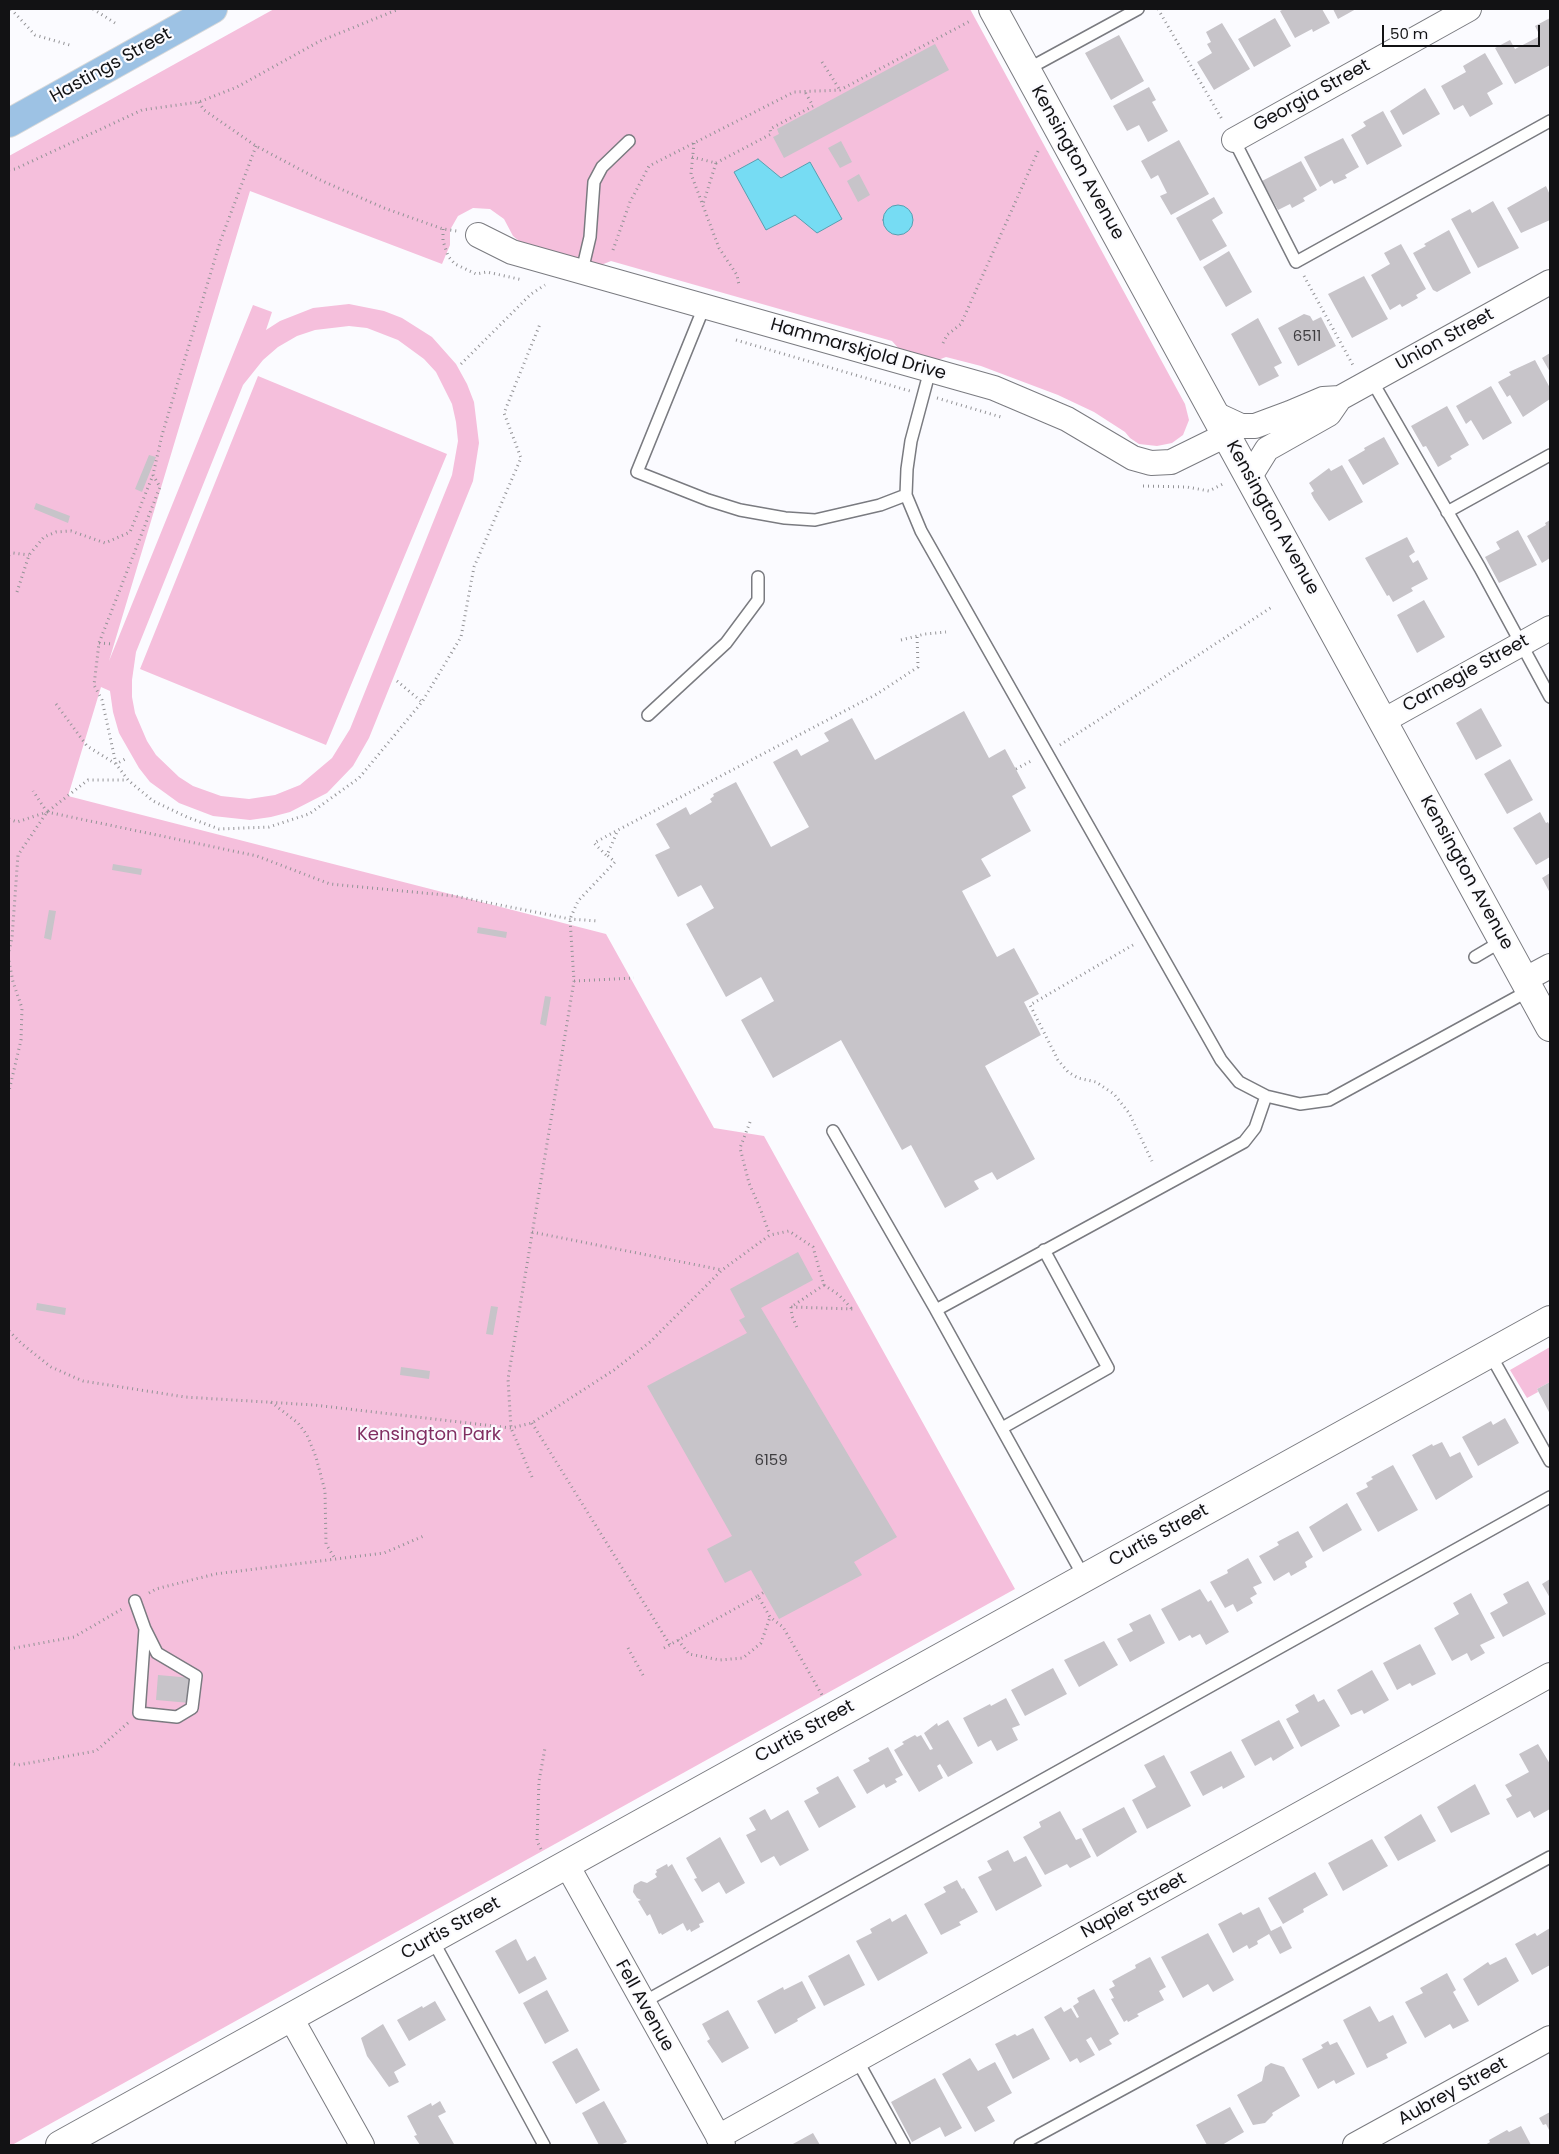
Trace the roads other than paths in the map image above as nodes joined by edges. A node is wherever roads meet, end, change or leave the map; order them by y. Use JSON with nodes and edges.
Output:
{"nodes":[{"id":1,"x":213,"y":9,"type":"edge"},
{"id":2,"x":993,"y":9,"type":"edge"},
{"id":3,"x":1138,"y":9,"type":"edge"},
{"id":4,"x":1469,"y":9,"type":"edge"},
{"id":5,"x":1026,"y":70,"type":"junction"},
{"id":6,"x":1550,"y":121,"type":"edge"},
{"id":7,"x":9,"y":123,"type":"edge"},
{"id":8,"x":1234,"y":140,"type":"joint"},
{"id":9,"x":629,"y":142,"type":"dead end"},
{"id":10,"x":478,"y":235,"type":"dead end"},
{"id":11,"x":582,"y":271,"type":"junction"},
{"id":12,"x":1550,"y":282,"type":"edge"},
{"id":13,"x":704,"y":307,"type":"junction"},
{"id":14,"x":930,"y":370,"type":"junction"},
{"id":15,"x":1368,"y":383,"type":"junction"},
{"id":16,"x":1340,"y":398,"type":"junction"},
{"id":17,"x":1219,"y":424,"type":"junction"},
{"id":18,"x":1550,"y":455,"type":"edge"},
{"id":19,"x":1239,"y":479,"type":"junction"},
{"id":20,"x":906,"y":495,"type":"junction"},
{"id":21,"x":1447,"y":512,"type":"junction"},
{"id":22,"x":758,"y":578,"type":"dead end"},
{"id":23,"x":1550,"y":628,"type":"edge"},
{"id":24,"x":1520,"y":645,"type":"junction"},
{"id":25,"x":1550,"y":697,"type":"edge"},
{"id":26,"x":648,"y":715,"type":"dead end"},
{"id":27,"x":1383,"y":721,"type":"junction"},
{"id":28,"x":1502,"y":941,"type":"junction"},
{"id":29,"x":1475,"y":957,"type":"dead end"},
{"id":30,"x":1550,"y":966,"type":"edge"},
{"id":31,"x":1527,"y":985,"type":"junction"},
{"id":32,"x":1550,"y":1027,"type":"edge"},
{"id":33,"x":1266,"y":1096,"type":"junction"},
{"id":34,"x":833,"y":1131,"type":"dead end"},
{"id":35,"x":1044,"y":1250,"type":"junction"},
{"id":36,"x":936,"y":1310,"type":"junction"},
{"id":37,"x":1550,"y":1320,"type":"edge"},
{"id":38,"x":1490,"y":1354,"type":"junction"},
{"id":39,"x":1002,"y":1428,"type":"junction"},
{"id":40,"x":1550,"y":1461,"type":"edge"},
{"id":41,"x":1550,"y":1497,"type":"edge"},
{"id":42,"x":1084,"y":1578,"type":"junction"},
{"id":43,"x":135,"y":1601,"type":"road end"},
{"id":44,"x":145,"y":1629,"type":"junction"},
{"id":45,"x":1550,"y":1676,"type":"edge"},
{"id":46,"x":1550,"y":1857,"type":"edge"},
{"id":47,"x":567,"y":1865,"type":"junction"},
{"id":48,"x":432,"y":1939,"type":"junction"},
{"id":49,"x":642,"y":2003,"type":"junction"},
{"id":50,"x":291,"y":2018,"type":"junction"},
{"id":51,"x":1550,"y":2038,"type":"edge"},
{"id":52,"x":857,"y":2060,"type":"junction"},
{"id":53,"x":720,"y":2141,"type":"edge"},
{"id":54,"x":60,"y":2145,"type":"edge"},
{"id":55,"x":362,"y":2145,"type":"edge"},
{"id":56,"x":544,"y":2145,"type":"edge"},
{"id":57,"x":904,"y":2145,"type":"edge"},
{"id":58,"x":1020,"y":2145,"type":"edge"},
{"id":59,"x":1355,"y":2145,"type":"edge"}],
"edges":[{"from":1,"to":7,"type":"main road","name":"Hastings Street"},
{"from":2,"to":5,"type":"street","name":"Kensington Avenue"},
{"from":3,"to":5,"type":"lane"},
{"from":4,"to":8,"type":"street","name":"Georgia Street"},
{"from":5,"to":17,"type":"street","name":"Kensington Avenue"},
{"from":6,"to":8,"type":"lane"},
{"from":9,"to":11,"type":"lane"},
{"from":10,"to":11,"type":"street","name":"Hammarskjold Drive"},
{"from":11,"to":13,"type":"street","name":"Hammarskjold Drive"},
{"from":12,"to":15,"type":"street","name":"Union Street"},
{"from":13,"to":14,"type":"street","name":"Hammarskjold Drive"},
{"from":13,"to":20,"type":"lane"},
{"from":14,"to":17,"type":"street","name":"Hammarskjold Drive"},
{"from":14,"to":20,"type":"lane"},
{"from":15,"to":16,"type":"street","name":"Union Street"},
{"from":15,"to":21,"type":"lane"},
{"from":16,"to":17,"type":"street","name":"Union Street"},
{"from":16,"to":19,"type":"street","name":"Union Street"},
{"from":17,"to":19,"type":"street","name":"Kensington Avenue"},
{"from":18,"to":21,"type":"lane"},
{"from":19,"to":27,"type":"street","name":"Kensington Avenue"},
{"from":20,"to":33,"type":"lane"},
{"from":21,"to":24,"type":"lane"},
{"from":22,"to":26,"type":"lane"},
{"from":23,"to":24,"type":"street","name":"Carnegie Street"},
{"from":24,"to":25,"type":"lane"},
{"from":24,"to":27,"type":"street","name":"Carnegie Street"},
{"from":27,"to":28,"type":"street","name":"Kensington Avenue"},
{"from":28,"to":29,"type":"lane"},
{"from":28,"to":31,"type":"street","name":"Kensington Avenue"},
{"from":30,"to":31,"type":"street"},
{"from":31,"to":32,"type":"street","name":"Kensington Avenue"},
{"from":31,"to":33,"type":"lane"},
{"from":33,"to":35,"type":"lane"},
{"from":34,"to":36,"type":"lane"},
{"from":35,"to":36,"type":"lane"},
{"from":35,"to":39,"type":"lane"},
{"from":36,"to":39,"type":"lane"},
{"from":37,"to":38,"type":"street","name":"Curtis Street"},
{"from":38,"to":40,"type":"lane"},
{"from":38,"to":42,"type":"street","name":"Curtis Street"},
{"from":39,"to":42,"type":"lane"},
{"from":41,"to":49,"type":"lane"},
{"from":42,"to":47,"type":"street","name":"Curtis Street"},
{"from":43,"to":44,"type":"lane"},
{"from":44,"to":44,"type":"lane"},
{"from":45,"to":52,"type":"street","name":"Napier Street"},
{"from":46,"to":58,"type":"lane"},
{"from":47,"to":48,"type":"street","name":"Curtis Street"},
{"from":47,"to":49,"type":"street","name":"Fell Avenue"},
{"from":48,"to":50,"type":"street","name":"Curtis Street"},
{"from":48,"to":56,"type":"lane"},
{"from":49,"to":53,"type":"street","name":"Fell Avenue"},
{"from":50,"to":54,"type":"street","name":"Curtis Street"},
{"from":50,"to":55,"type":"street"},
{"from":51,"to":59,"type":"street","name":"Aubrey Street"},
{"from":52,"to":53,"type":"street","name":"Napier Street"},
{"from":52,"to":57,"type":"lane"}]}
